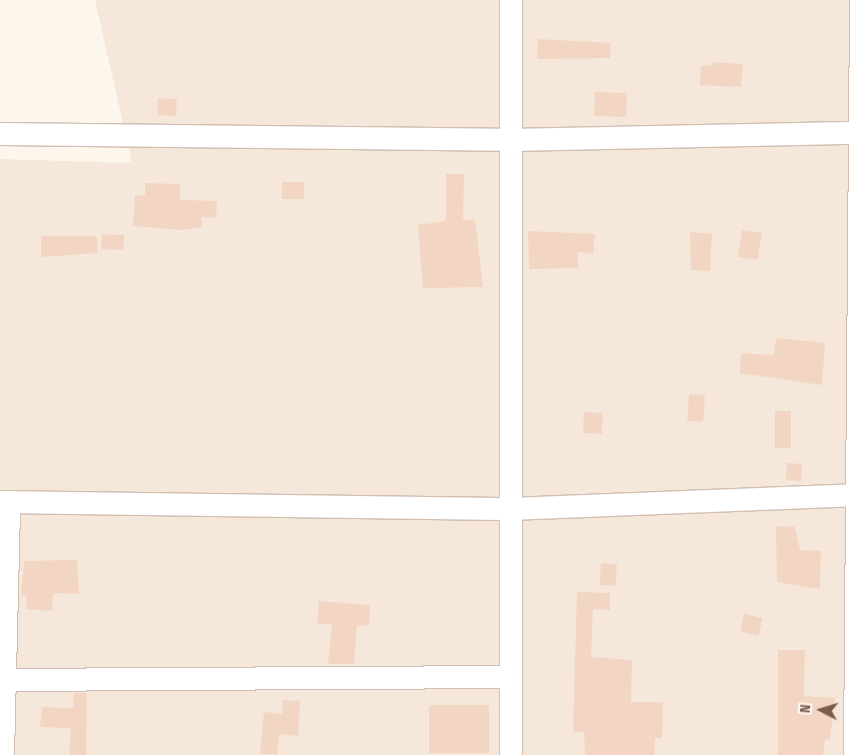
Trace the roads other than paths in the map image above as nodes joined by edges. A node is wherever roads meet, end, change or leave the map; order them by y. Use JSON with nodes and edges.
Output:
{"nodes":[{"id":1,"x":511,"y":0,"type":"edge"},
{"id":2,"x":861,"y":0,"type":"edge"},
{"id":3,"x":858,"y":133,"type":"junction"},
{"id":4,"x":0,"y":134,"type":"edge"},
{"id":5,"x":511,"y":140,"type":"junction"},
{"id":6,"x":861,"y":496,"type":"edge"},
{"id":7,"x":4,"y":502,"type":"edge"},
{"id":8,"x":510,"y":509,"type":"junction"},
{"id":9,"x":511,"y":677,"type":"junction"},
{"id":10,"x":3,"y":680,"type":"junction"},
{"id":11,"x":2,"y":755,"type":"edge"},
{"id":12,"x":511,"y":755,"type":"edge"},
{"id":13,"x":855,"y":755,"type":"edge"}],
"edges":[{"from":1,"to":5,"type":"street"},
{"from":2,"to":3,"type":"street"},
{"from":3,"to":5,"type":"street"},
{"from":3,"to":6,"type":"street"},
{"from":4,"to":5,"type":"street"},
{"from":5,"to":8,"type":"street"},
{"from":6,"to":8,"type":"street"},
{"from":6,"to":13,"type":"street"},
{"from":7,"to":8,"type":"street"},
{"from":7,"to":10,"type":"street"},
{"from":8,"to":9,"type":"street"},
{"from":9,"to":10,"type":"street"},
{"from":9,"to":12,"type":"street"},
{"from":10,"to":11,"type":"street"}]}
